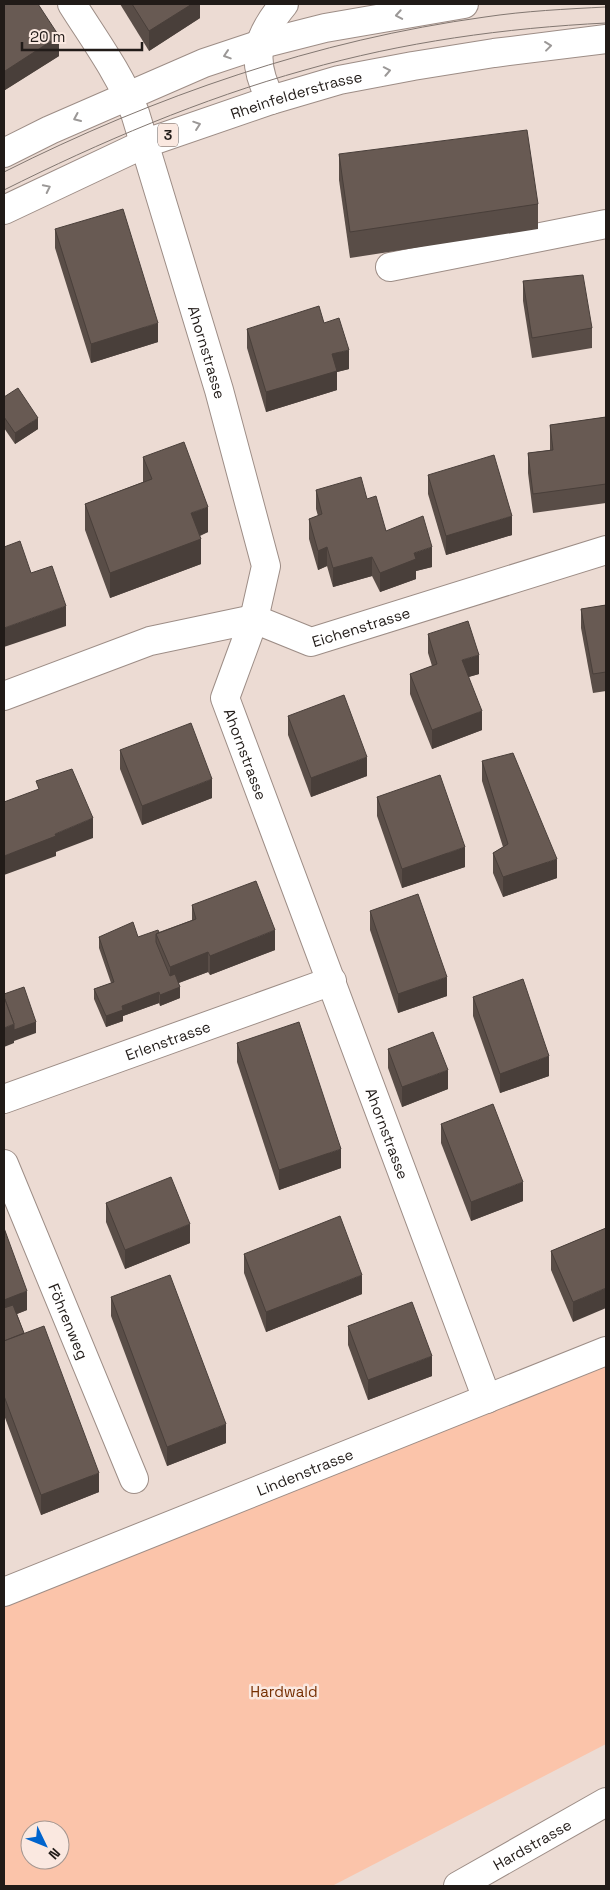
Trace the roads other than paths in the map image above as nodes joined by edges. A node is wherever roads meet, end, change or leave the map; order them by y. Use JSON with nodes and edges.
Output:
{"nodes":[{"id":1,"x":72,"y":4,"type":"edge"},
{"id":2,"x":284,"y":4,"type":"edge"},
{"id":3,"x":464,"y":4,"type":"edge"},
{"id":4,"x":606,"y":40,"type":"edge"},
{"id":5,"x":258,"y":45,"type":"junction"},
{"id":6,"x":128,"y":95,"type":"junction"},
{"id":7,"x":271,"y":100,"type":"junction"},
{"id":8,"x":146,"y":143,"type":"junction"},
{"id":9,"x":4,"y":153,"type":"edge"},
{"id":10,"x":4,"y":210,"type":"edge"},
{"id":11,"x":606,"y":224,"type":"edge"},
{"id":12,"x":390,"y":267,"type":"dead end"},
{"id":13,"x":606,"y":550,"type":"edge"},
{"id":14,"x":254,"y":620,"type":"junction"},
{"id":15,"x":4,"y":696,"type":"edge"},
{"id":16,"x":332,"y":982,"type":"junction"},
{"id":17,"x":4,"y":1099,"type":"edge"},
{"id":18,"x":4,"y":1164,"type":"edge"},
{"id":19,"x":606,"y":1351,"type":"edge"},
{"id":20,"x":487,"y":1399,"type":"junction"},
{"id":21,"x":134,"y":1479,"type":"dead end"},
{"id":22,"x":4,"y":1592,"type":"edge"},
{"id":23,"x":606,"y":1802,"type":"edge"},
{"id":24,"x":471,"y":1883,"type":"edge"}],
"edges":[{"from":1,"to":6,"type":"street","name":"Ahornstrasse"},
{"from":2,"to":5,"type":"street"},
{"from":3,"to":5,"type":"street","one_way":true},
{"from":7,"to":4,"type":"street","name":"Rheinfelderstrasse","number":"3","one_way":true},
{"from":5,"to":6,"type":"street","one_way":true},
{"from":5,"to":7,"type":"street"},
{"from":6,"to":8,"type":"street","name":"Ahornstrasse"},
{"from":6,"to":9,"type":"street","one_way":true},
{"from":8,"to":7,"type":"street","name":"Rheinfelderstrasse","number":"3","one_way":true},
{"from":10,"to":8,"type":"street","name":"Rheinfelderstrasse","number":"3","one_way":true},
{"from":8,"to":14,"type":"street","name":"Ahornstrasse"},
{"from":11,"to":12,"type":"street"},
{"from":13,"to":14,"type":"street","name":"Eichenstrasse"},
{"from":14,"to":15,"type":"street"},
{"from":14,"to":16,"type":"street","name":"Ahornstrasse"},
{"from":16,"to":17,"type":"street","name":"Erlenstrasse"},
{"from":16,"to":20,"type":"street","name":"Ahornstrasse"},
{"from":18,"to":21,"type":"street","name":"Föhrenweg"},
{"from":19,"to":20,"type":"street","name":"Lindenstrasse"},
{"from":20,"to":22,"type":"street","name":"Lindenstrasse"},
{"from":23,"to":24,"type":"street","name":"Hardstrasse"}]}
